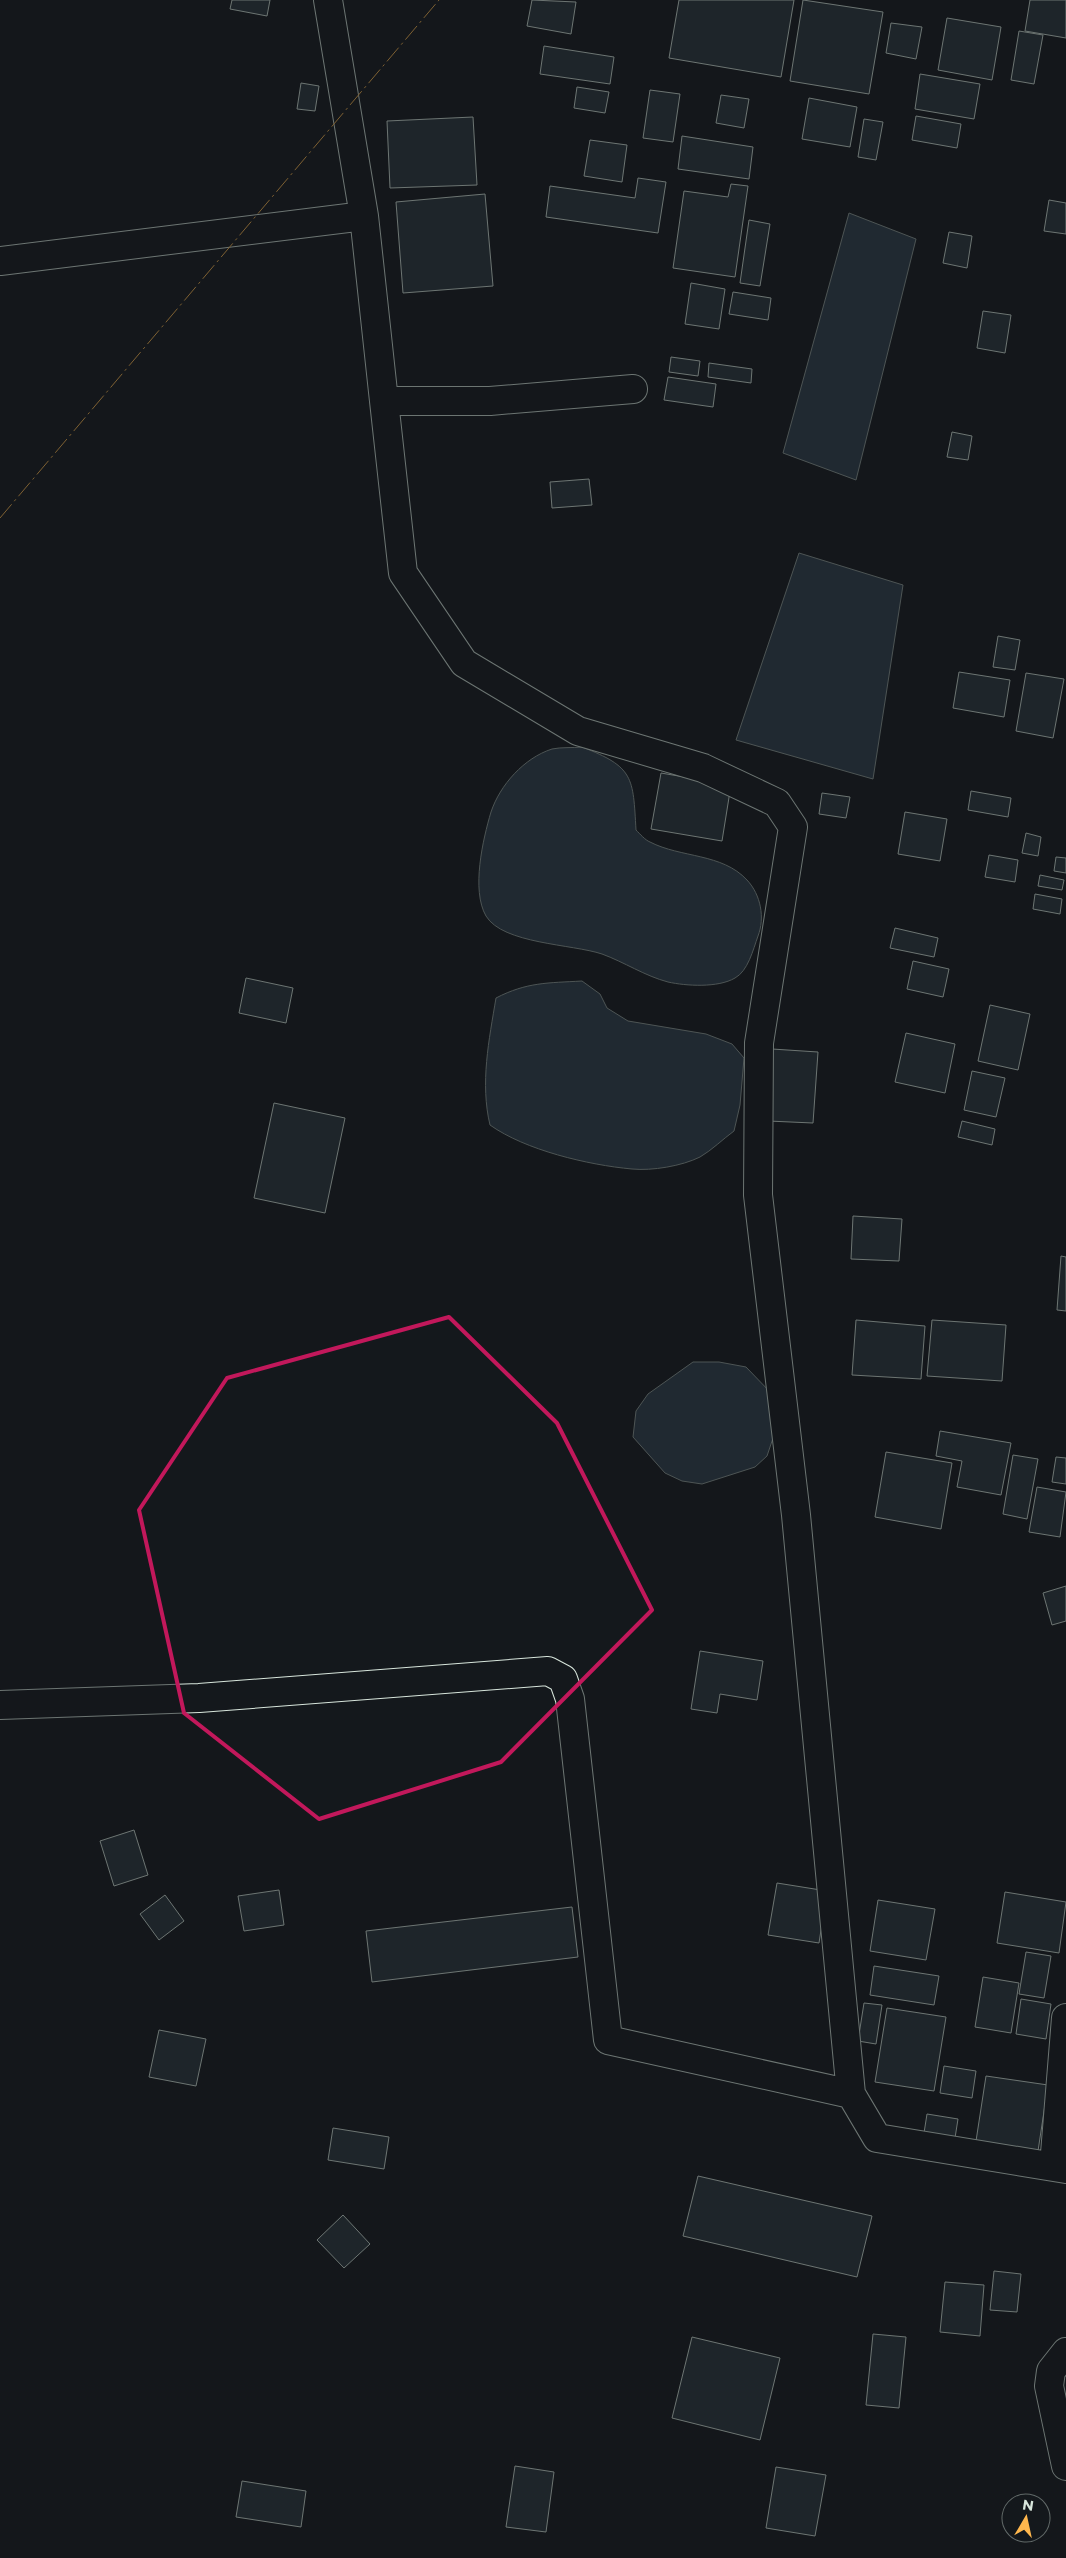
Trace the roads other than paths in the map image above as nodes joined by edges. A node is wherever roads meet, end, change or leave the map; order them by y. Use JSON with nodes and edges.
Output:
{"nodes":[{"id":1,"x":328,"y":0,"type":"edge"},
{"id":2,"x":364,"y":216,"type":"junction"},
{"id":3,"x":0,"y":261,"type":"edge"},
{"id":4,"x":633,"y":389,"type":"dead end"},
{"id":5,"x":384,"y":401,"type":"junction"},
{"id":6,"x":0,"y":1705,"type":"edge"},
{"id":7,"x":1066,"y":2018,"type":"edge"},
{"id":8,"x":851,"y":2094,"type":"junction"},
{"id":9,"x":1060,"y":2167,"type":"edge"},
{"id":10,"x":1066,"y":2352,"type":"edge"},
{"id":11,"x":1066,"y":2466,"type":"edge"}],
"edges":[{"from":1,"to":2,"type":"street"},
{"from":2,"to":3,"type":"street"},
{"from":2,"to":5,"type":"street"},
{"from":4,"to":5,"type":"street"},
{"from":5,"to":8,"type":"street"},
{"from":6,"to":8,"type":"street"},
{"from":7,"to":9,"type":"street"},
{"from":8,"to":9,"type":"street"},
{"from":10,"to":11,"type":"street"}]}
